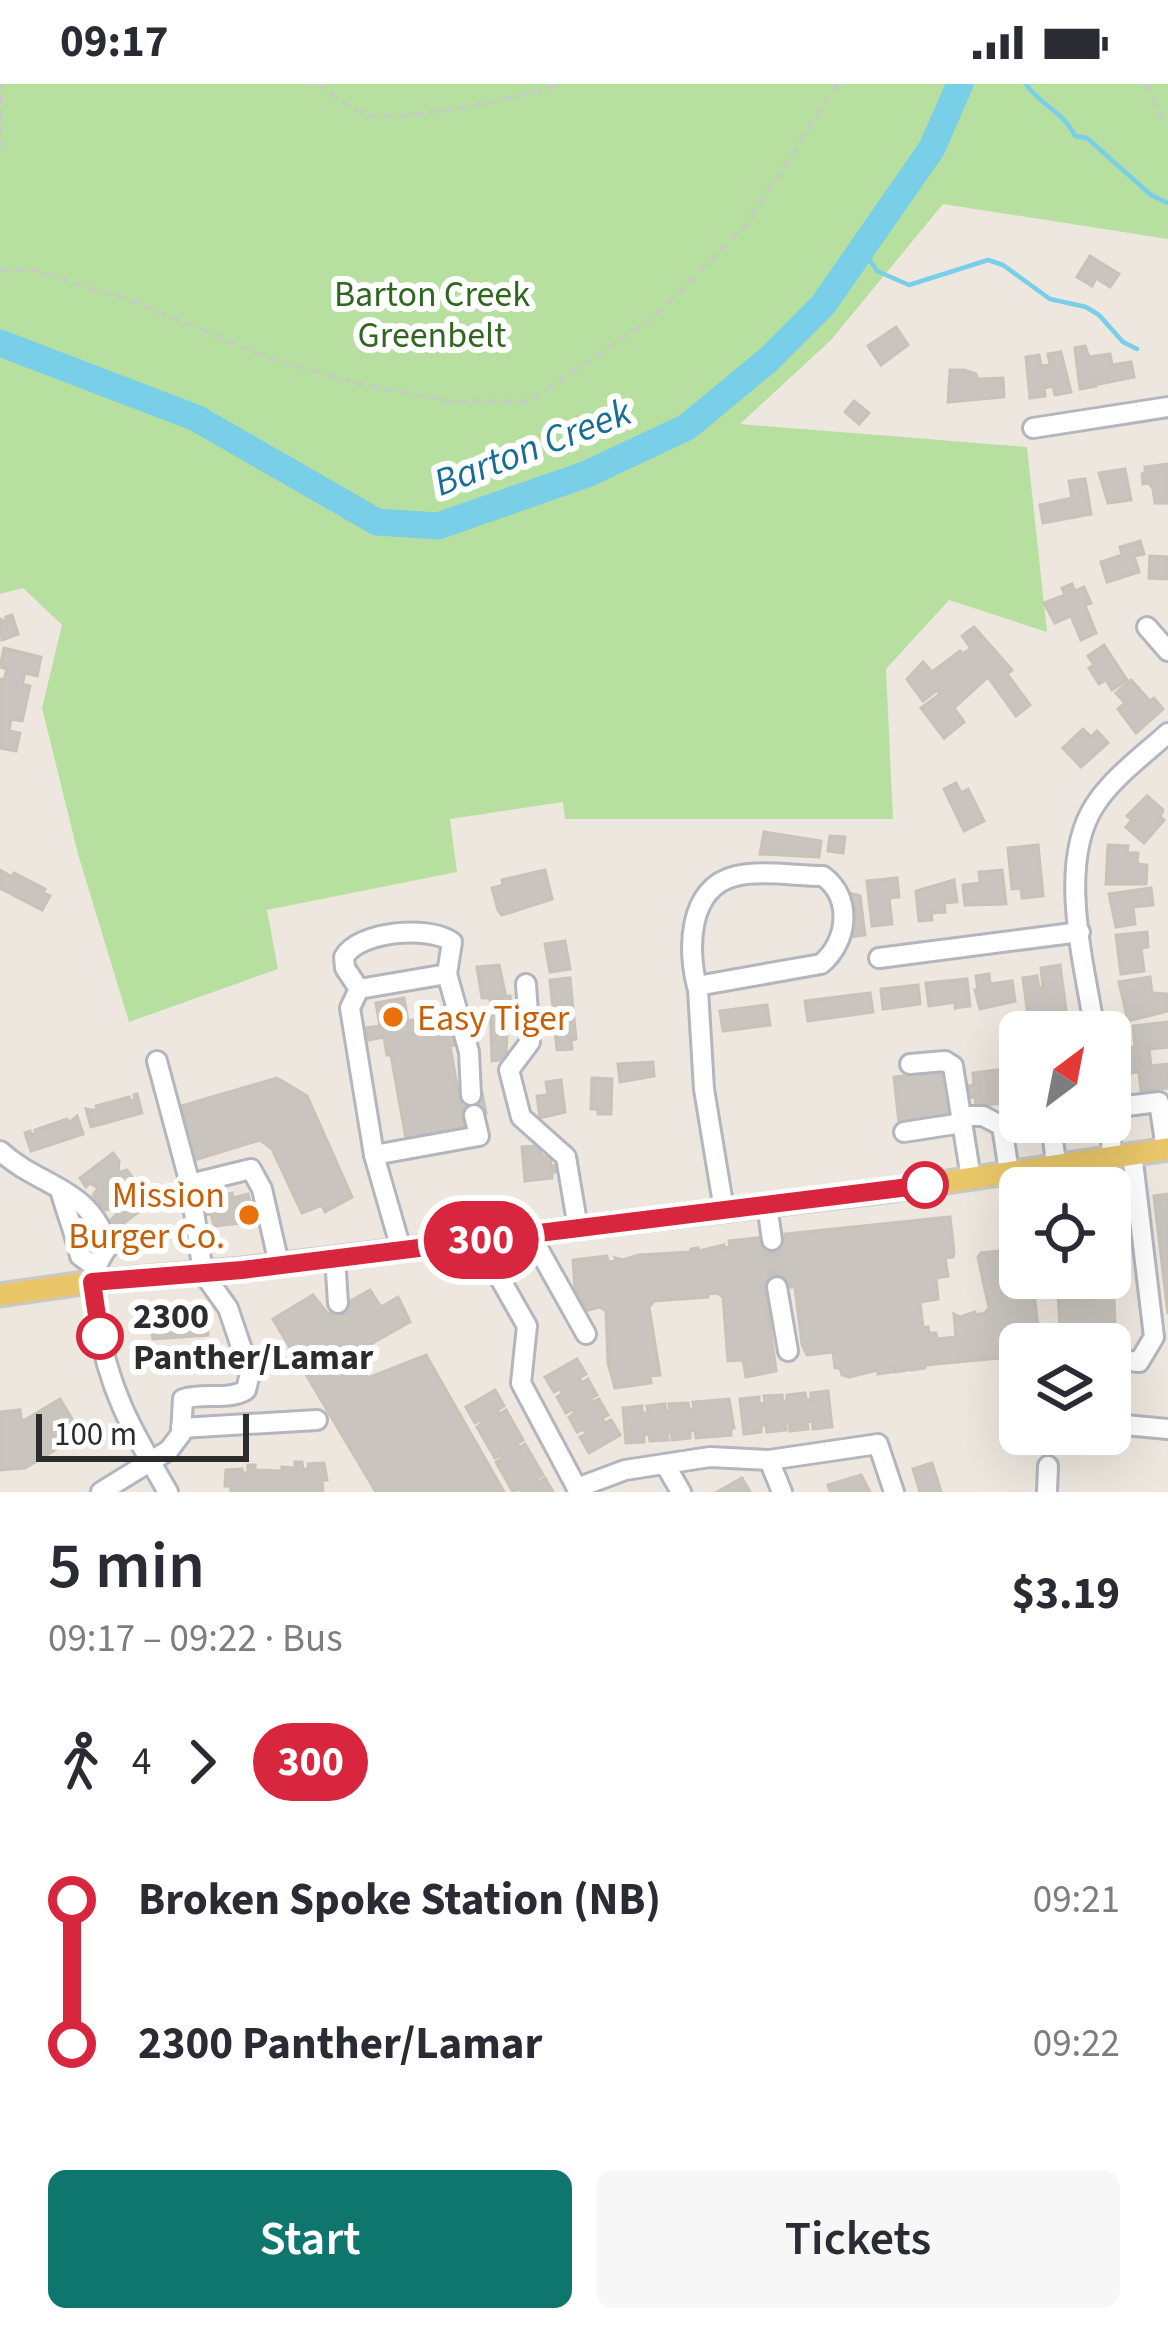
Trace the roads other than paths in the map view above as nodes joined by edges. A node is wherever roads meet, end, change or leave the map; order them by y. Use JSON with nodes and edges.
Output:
{"nodes":[{"id":1,"x":1168,"y":407,"type":"edge"},
{"id":2,"x":1033,"y":428,"type":"dead end"},
{"id":3,"x":1147,"y":627,"type":"dead end"},
{"id":4,"x":1168,"y":651,"type":"edge"},
{"id":5,"x":1168,"y":734,"type":"edge"},
{"id":6,"x":1080,"y":932,"type":"junction"},
{"id":7,"x":879,"y":958,"type":"dead end"},
{"id":8,"x":447,"y":974,"type":"junction"},
{"id":9,"x":526,"y":984,"type":"dead end"},
{"id":10,"x":697,"y":986,"type":"junction"},
{"id":11,"x":359,"y":989,"type":"junction"},
{"id":12,"x":1092,"y":1011,"type":"edge"},
{"id":13,"x":157,"y":1061,"type":"dead end"},
{"id":14,"x":910,"y":1064,"type":"dead end"},
{"id":15,"x":1131,"y":1105,"type":"edge"},
{"id":16,"x":961,"y":1119,"type":"junction"},
{"id":17,"x":999,"y":1124,"type":"edge"},
{"id":18,"x":904,"y":1132,"type":"dead end"},
{"id":19,"x":1117,"y":1143,"type":"edge"},
{"id":20,"x":1167,"y":1149,"type":"edge"},
{"id":21,"x":0,"y":1151,"type":"edge"},
{"id":22,"x":374,"y":1155,"type":"junction"},
{"id":23,"x":1122,"y":1155,"type":"junction"},
{"id":24,"x":1072,"y":1167,"type":"edge"},
{"id":25,"x":999,"y":1174,"type":"edge"},
{"id":26,"x":971,"y":1178,"type":"junction"},
{"id":27,"x":190,"y":1184,"type":"junction"},
{"id":28,"x":60,"y":1190,"type":"junction"},
{"id":29,"x":766,"y":1205,"type":"junction"},
{"id":30,"x":724,"y":1210,"type":"junction"},
{"id":31,"x":1139,"y":1211,"type":"junction"},
{"id":32,"x":1131,"y":1212,"type":"edge"},
{"id":33,"x":578,"y":1228,"type":"junction"},
{"id":34,"x":530,"y":1234,"type":"junction"},
{"id":35,"x":478,"y":1240,"type":"junction"},
{"id":36,"x":772,"y":1240,"type":"tunnel mouth"},
{"id":37,"x":401,"y":1249,"type":"junction"},
{"id":38,"x":335,"y":1257,"type":"junction"},
{"id":39,"x":279,"y":1264,"type":"junction"},
{"id":40,"x":242,"y":1270,"type":"junction"},
{"id":41,"x":203,"y":1273,"type":"junction"},
{"id":42,"x":93,"y":1274,"type":"junction"},
{"id":43,"x":777,"y":1287,"type":"tunnel mouth"},
{"id":44,"x":0,"y":1295,"type":"edge"},
{"id":45,"x":338,"y":1303,"type":"dead end"},
{"id":46,"x":228,"y":1308,"type":"junction"},
{"id":47,"x":586,"y":1334,"type":"dead end"},
{"id":48,"x":1157,"y":1341,"type":"edge"},
{"id":49,"x":788,"y":1351,"type":"dead end"},
{"id":50,"x":1168,"y":1359,"type":"edge"},
{"id":51,"x":1131,"y":1361,"type":"edge"},
{"id":52,"x":317,"y":1420,"type":"dead end"},
{"id":53,"x":1131,"y":1426,"type":"edge"},
{"id":54,"x":181,"y":1428,"type":"junction"},
{"id":55,"x":1168,"y":1430,"type":"edge"},
{"id":56,"x":769,"y":1460,"type":"junction"},
{"id":57,"x":151,"y":1462,"type":"junction"},
{"id":58,"x":666,"y":1466,"type":"junction"},
{"id":59,"x":1048,"y":1466,"type":"dead end"},
{"id":60,"x":578,"y":1490,"type":"edge"},
{"id":61,"x":101,"y":1492,"type":"edge"},
{"id":62,"x":167,"y":1492,"type":"edge"},
{"id":63,"x":681,"y":1492,"type":"edge"},
{"id":64,"x":782,"y":1492,"type":"edge"},
{"id":65,"x":894,"y":1492,"type":"edge"},
{"id":66,"x":1047,"y":1492,"type":"edge"}],
"edges":[{"from":1,"to":2,"type":"street"},
{"from":3,"to":4,"type":"street"},
{"from":5,"to":6,"type":"street"},
{"from":6,"to":7,"type":"street"},
{"from":6,"to":12,"type":"street"},
{"from":8,"to":11,"type":"street"},
{"from":8,"to":11,"type":"street"},
{"from":8,"to":22,"type":"street"},
{"from":9,"to":33,"type":"street"},
{"from":10,"to":10,"type":"street"},
{"from":10,"to":30,"type":"street"},
{"from":11,"to":22,"type":"street"},
{"from":13,"to":27,"type":"street"},
{"from":14,"to":16,"type":"street"},
{"from":15,"to":20,"type":"street"},
{"from":16,"to":17,"type":"street"},
{"from":16,"to":18,"type":"street"},
{"from":16,"to":26,"type":"street"},
{"from":19,"to":23,"type":"street"},
{"from":20,"to":23,"type":"main road"},
{"from":21,"to":28,"type":"street"},
{"from":22,"to":37,"type":"street"},
{"from":23,"to":24,"type":"main road"},
{"from":23,"to":31,"type":"street"},
{"from":25,"to":26,"type":"main road"},
{"from":26,"to":29,"type":"main road"},
{"from":27,"to":39,"type":"street"},
{"from":27,"to":41,"type":"street"},
{"from":28,"to":42,"type":"street"},
{"from":28,"to":42,"type":"street"},
{"from":29,"to":30,"type":"main road"},
{"from":29,"to":36,"type":"street"},
{"from":30,"to":33,"type":"main road"},
{"from":31,"to":32,"type":"street"},
{"from":31,"to":48,"type":"street"},
{"from":33,"to":34,"type":"main road"},
{"from":34,"to":35,"type":"main road"},
{"from":34,"to":47,"type":"street"},
{"from":35,"to":37,"type":"main road"},
{"from":35,"to":60,"type":"street"},
{"from":37,"to":38,"type":"main road"},
{"from":38,"to":39,"type":"main road"},
{"from":38,"to":45,"type":"street"},
{"from":39,"to":40,"type":"main road"},
{"from":40,"to":41,"type":"main road"},
{"from":40,"to":46,"type":"street"},
{"from":41,"to":42,"type":"main road"},
{"from":41,"to":46,"type":"street"},
{"from":42,"to":44,"type":"main road"},
{"from":42,"to":57,"type":"street"},
{"from":43,"to":49,"type":"street"},
{"from":46,"to":54,"type":"street"},
{"from":48,"to":50,"type":"street"},
{"from":48,"to":51,"type":"street"},
{"from":52,"to":54,"type":"street"},
{"from":53,"to":55,"type":"street"},
{"from":54,"to":57,"type":"street"},
{"from":56,"to":58,"type":"street"},
{"from":56,"to":64,"type":"street"},
{"from":56,"to":65,"type":"street"},
{"from":57,"to":61,"type":"street"},
{"from":57,"to":62,"type":"street"},
{"from":58,"to":60,"type":"street"},
{"from":58,"to":63,"type":"street"},
{"from":59,"to":66,"type":"street"}]}
